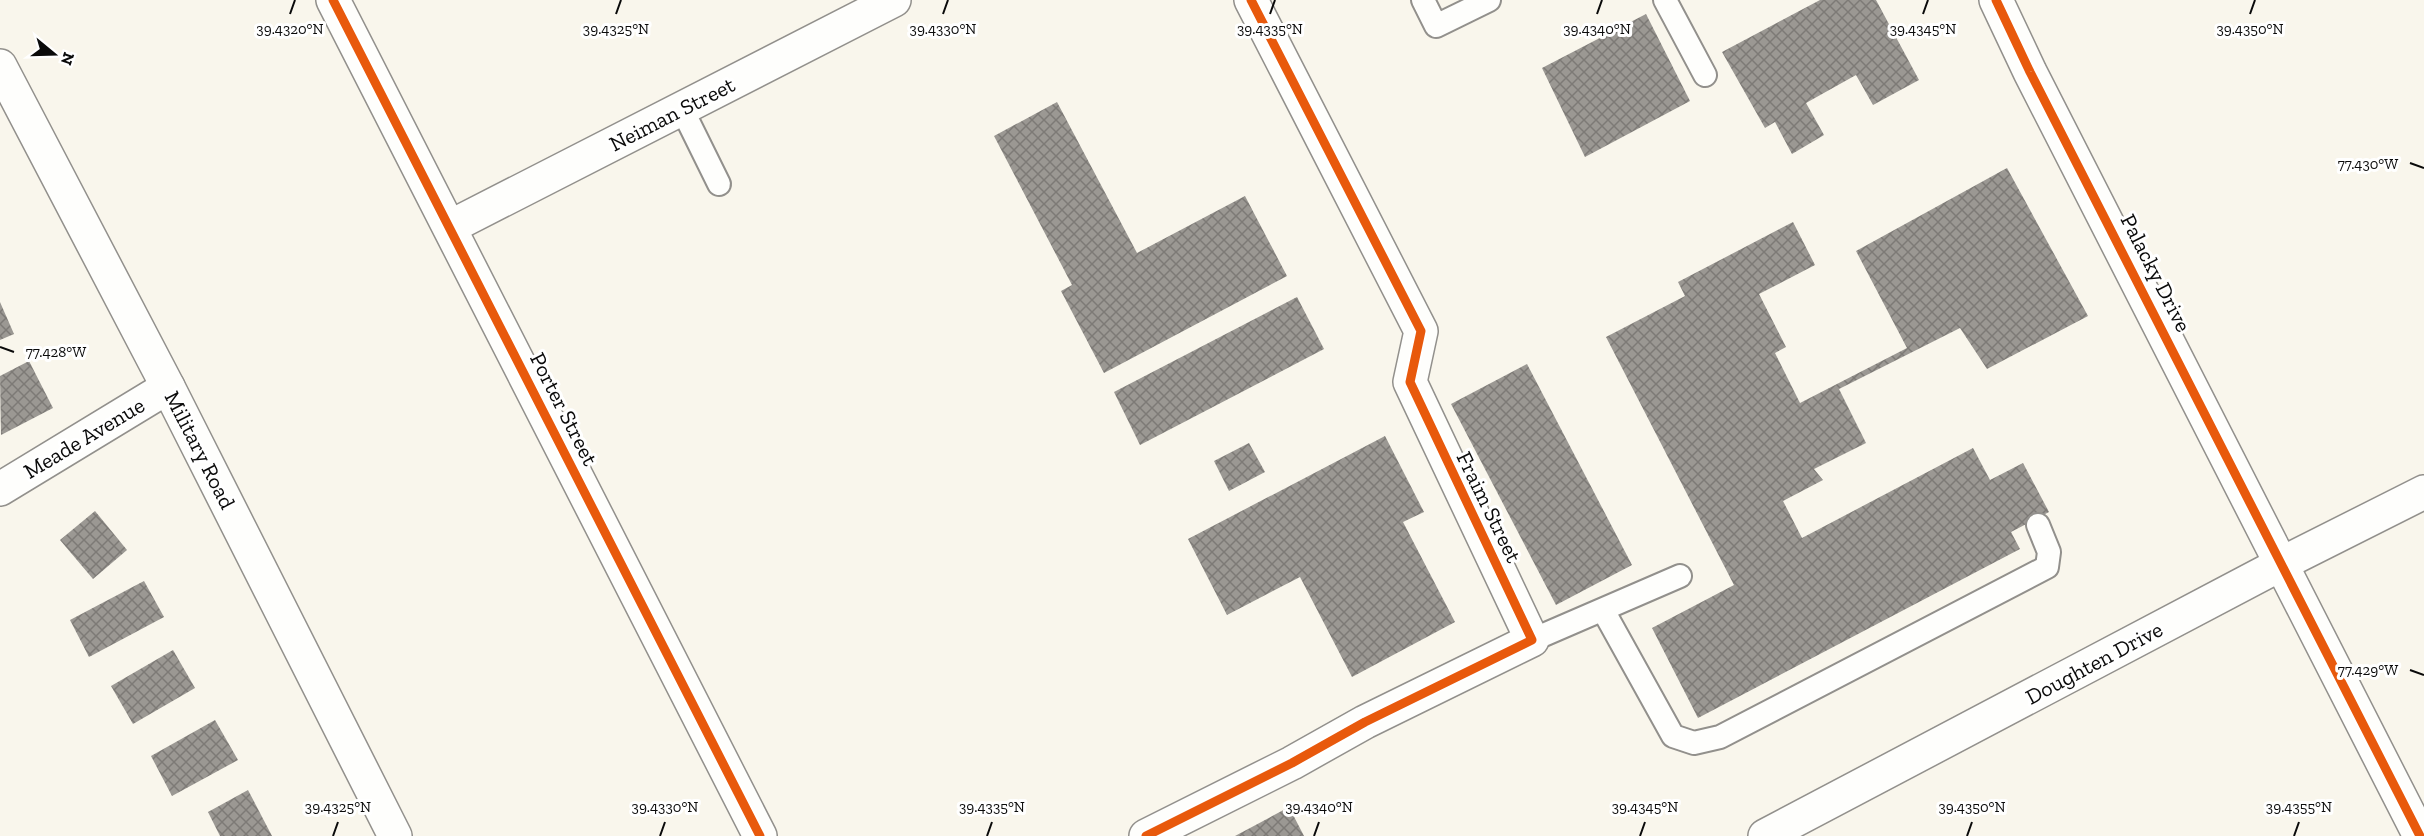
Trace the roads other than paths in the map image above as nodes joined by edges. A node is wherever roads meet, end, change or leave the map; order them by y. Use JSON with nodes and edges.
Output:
{"nodes":[{"id":1,"x":333,"y":0,"type":"edge"},
{"id":2,"x":894,"y":0,"type":"edge"},
{"id":3,"x":1251,"y":0,"type":"edge"},
{"id":4,"x":1423,"y":0,"type":"edge"},
{"id":5,"x":1490,"y":0,"type":"edge"},
{"id":6,"x":1665,"y":0,"type":"edge"},
{"id":7,"x":1996,"y":0,"type":"edge"},
{"id":8,"x":0,"y":66,"type":"edge"},
{"id":9,"x":1705,"y":75,"type":"dead end"},
{"id":10,"x":682,"y":109,"type":"junction"},
{"id":11,"x":719,"y":184,"type":"dead end"},
{"id":12,"x":450,"y":227,"type":"junction"},
{"id":13,"x":168,"y":387,"type":"junction"},
{"id":14,"x":0,"y":489,"type":"edge"},
{"id":15,"x":2424,"y":492,"type":"edge"},
{"id":16,"x":2038,"y":525,"type":"dead end"},
{"id":17,"x":2281,"y":564,"type":"junction"},
{"id":18,"x":1680,"y":576,"type":"dead end"},
{"id":19,"x":1603,"y":610,"type":"junction"},
{"id":20,"x":1532,"y":640,"type":"junction"},
{"id":21,"x":395,"y":836,"type":"edge"},
{"id":22,"x":760,"y":836,"type":"edge"},
{"id":23,"x":1146,"y":836,"type":"edge"},
{"id":24,"x":1765,"y":836,"type":"edge"},
{"id":25,"x":2420,"y":836,"type":"edge"}],
"edges":[{"from":1,"to":12,"type":"street","name":"Porter Street"},
{"from":2,"to":10,"type":"street","name":"Neiman Street"},
{"from":3,"to":20,"type":"street","name":"Fraim Street"},
{"from":4,"to":5,"type":"lane"},
{"from":6,"to":9,"type":"lane"},
{"from":7,"to":17,"type":"street","name":"Palacky Drive"},
{"from":8,"to":13,"type":"street","name":"Military Road"},
{"from":10,"to":11,"type":"lane"},
{"from":10,"to":12,"type":"street","name":"Neiman Street"},
{"from":12,"to":22,"type":"street","name":"Porter Street"},
{"from":13,"to":14,"type":"street","name":"Meade Avenue"},
{"from":13,"to":21,"type":"street","name":"Military Road"},
{"from":15,"to":17,"type":"street","name":"Doughten Drive"},
{"from":16,"to":19,"type":"lane"},
{"from":17,"to":24,"type":"street","name":"Doughten Drive"},
{"from":17,"to":25,"type":"street","name":"Palacky Drive"},
{"from":18,"to":19,"type":"lane"},
{"from":19,"to":20,"type":"lane"},
{"from":20,"to":23,"type":"street"}]}
